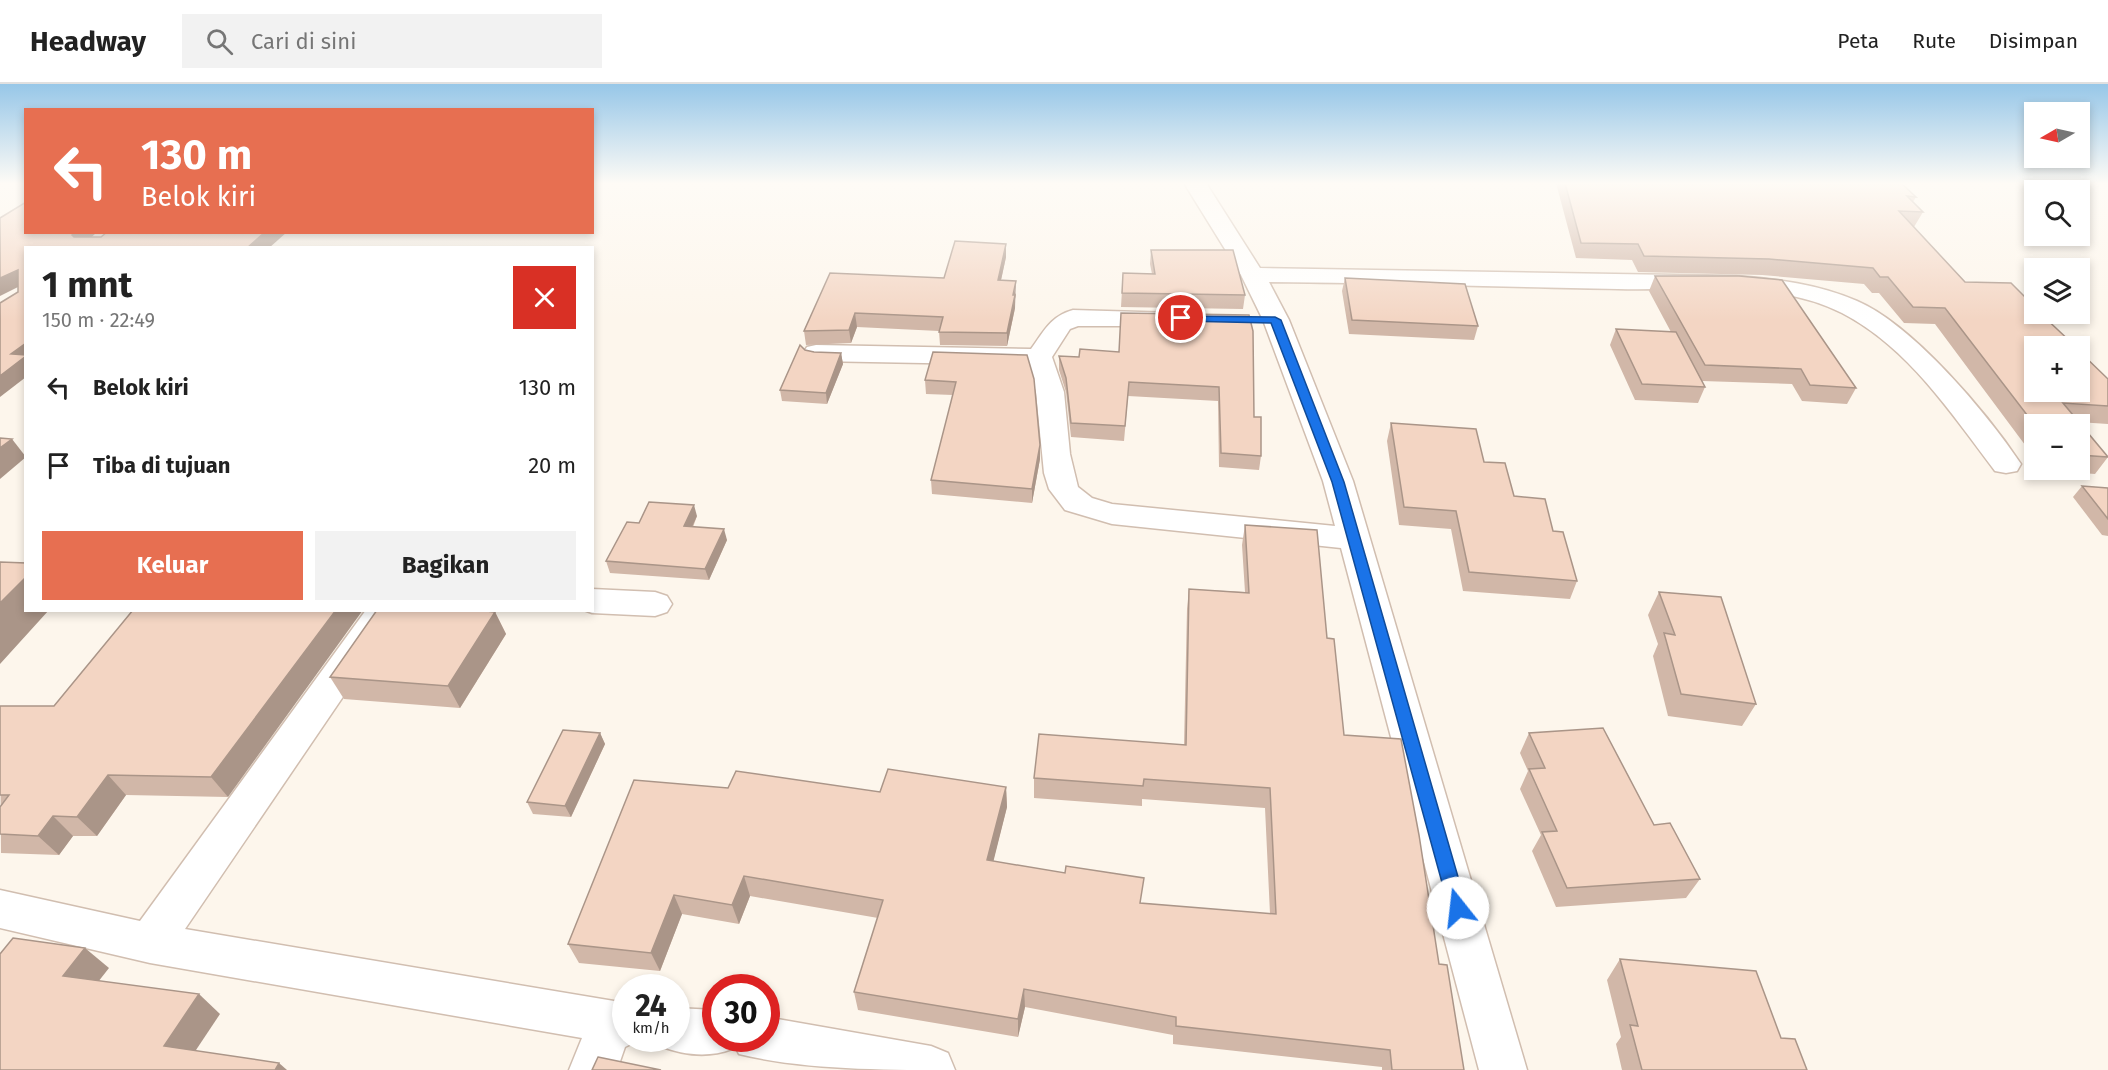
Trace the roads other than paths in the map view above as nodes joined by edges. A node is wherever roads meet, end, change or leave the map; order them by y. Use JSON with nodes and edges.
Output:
{"nodes":[{"id":1,"x":1224,"y":229,"type":"edge"},
{"id":2,"x":1253,"y":275,"type":"junction"},
{"id":3,"x":1193,"y":318,"type":"edge"},
{"id":4,"x":816,"y":352,"type":"edge"},
{"id":5,"x":1040,"y":357,"type":"junction"},
{"id":6,"x":2006,"y":464,"type":"dead end"},
{"id":7,"x":1355,"y":538,"type":"junction"},
{"id":8,"x":594,"y":601,"type":"edge"},
{"id":9,"x":655,"y":604,"type":"dead end"},
{"id":10,"x":384,"y":612,"type":"edge"},
{"id":11,"x":0,"y":909,"type":"edge"},
{"id":12,"x":150,"y":943,"type":"junction"},
{"id":13,"x":612,"y":1024,"type":"edge"},
{"id":14,"x":612,"y":1036,"type":"edge"},
{"id":15,"x":780,"y":1043,"type":"edge"},
{"id":16,"x":593,"y":1070,"type":"edge"},
{"id":17,"x":931,"y":1070,"type":"edge"},
{"id":18,"x":1503,"y":1070,"type":"edge"}],
"edges":[{"from":1,"to":2,"type":"street"},
{"from":2,"to":6,"type":"street"},
{"from":2,"to":7,"type":"street"},
{"from":3,"to":5,"type":"street"},
{"from":4,"to":5,"type":"street"},
{"from":5,"to":7,"type":"street"},
{"from":7,"to":18,"type":"street"},
{"from":8,"to":9,"type":"street"},
{"from":10,"to":12,"type":"street"},
{"from":11,"to":12,"type":"street"},
{"from":12,"to":13,"type":"street"},
{"from":14,"to":16,"type":"street"},
{"from":15,"to":17,"type":"street"}]}
